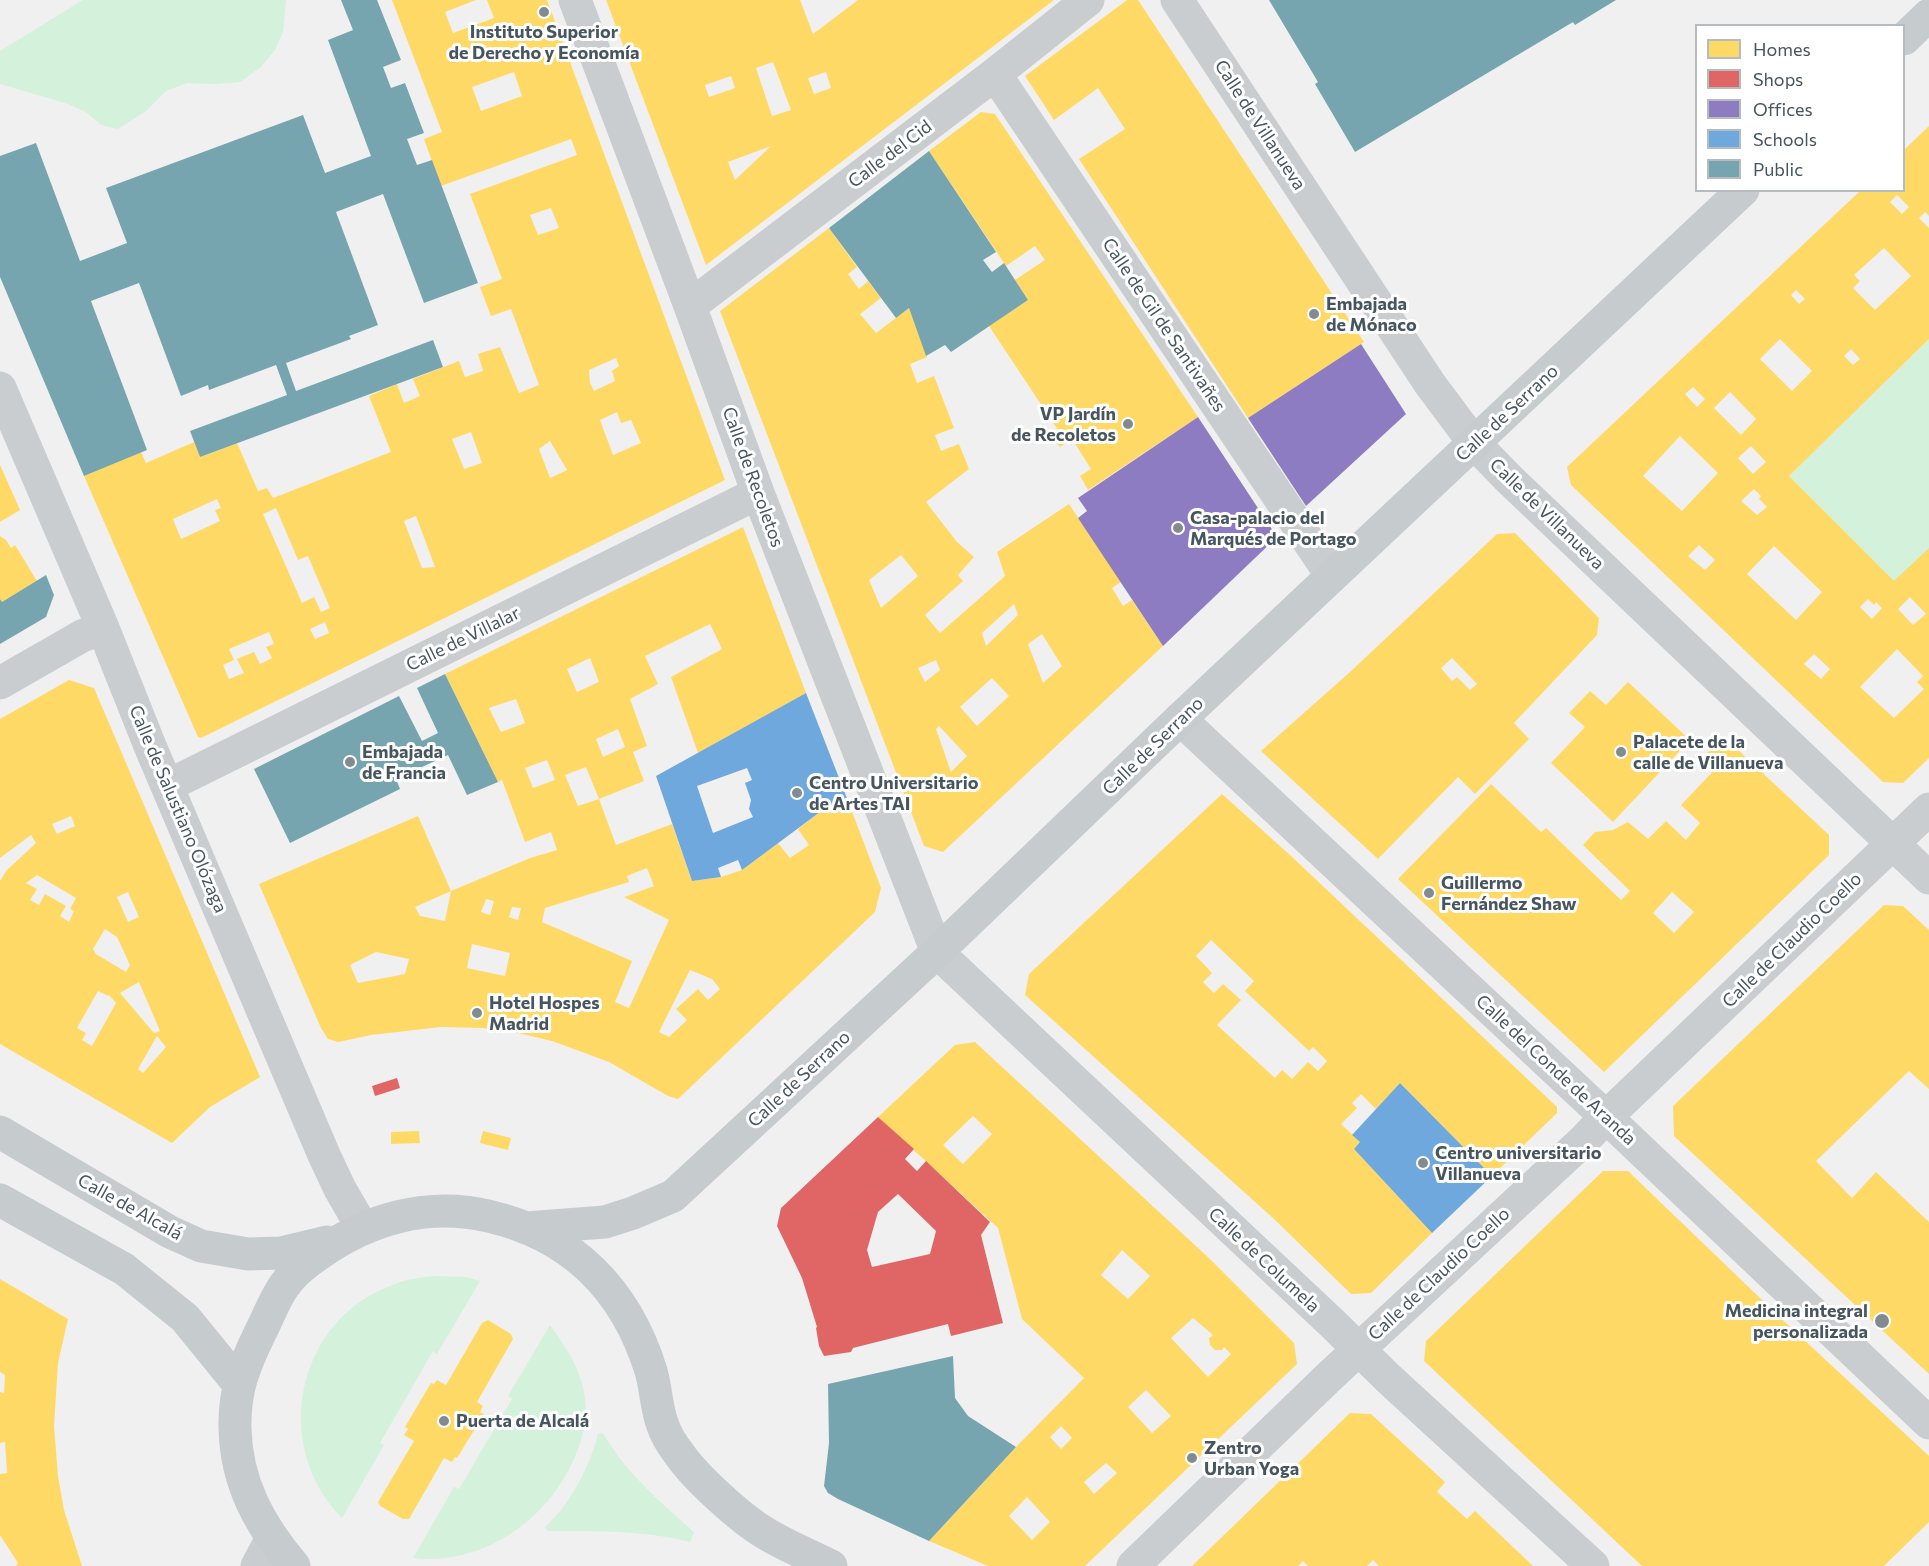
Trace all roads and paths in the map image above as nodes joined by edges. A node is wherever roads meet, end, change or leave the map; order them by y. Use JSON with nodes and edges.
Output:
{"nodes":[{"id":1,"x":575,"y":0,"type":"edge"},
{"id":2,"x":1088,"y":0,"type":"edge"},
{"id":3,"x":1177,"y":0,"type":"edge"},
{"id":4,"x":1929,"y":15,"type":"edge"},
{"id":5,"x":1905,"y":38,"type":"edge"},
{"id":6,"x":995,"y":74,"type":"junction"},
{"id":7,"x":1741,"y":192,"type":"edge"},
{"id":8,"x":690,"y":306,"type":"junction"},
{"id":9,"x":0,"y":388,"type":"edge"},
{"id":10,"x":1474,"y":443,"type":"junction"},
{"id":11,"x":758,"y":493,"type":"junction"},
{"id":12,"x":1332,"y":576,"type":"junction"},
{"id":13,"x":103,"y":628,"type":"junction"},
{"id":14,"x":0,"y":683,"type":"edge"},
{"id":15,"x":1180,"y":719,"type":"junction"},
{"id":16,"x":167,"y":786,"type":"junction"},
{"id":17,"x":1929,"y":809,"type":"edge"},
{"id":18,"x":1892,"y":844,"type":"junction"},
{"id":19,"x":1929,"y":878,"type":"edge"},
{"id":20,"x":937,"y":952,"type":"junction"},
{"id":21,"x":1606,"y":1117,"type":"junction"},
{"id":22,"x":0,"y":1132,"type":"edge"},
{"id":23,"x":0,"y":1200,"type":"edge"},
{"id":24,"x":526,"y":1228,"type":"junction"},
{"id":25,"x":351,"y":1233,"type":"junction"},
{"id":26,"x":1358,"y":1349,"type":"junction"},
{"id":27,"x":238,"y":1383,"type":"junction"},
{"id":28,"x":1929,"y":1423,"type":"edge"},
{"id":29,"x":264,"y":1553,"type":"edge"},
{"id":30,"x":294,"y":1566,"type":"edge"},
{"id":31,"x":831,"y":1566,"type":"edge"},
{"id":32,"x":1133,"y":1566,"type":"edge"},
{"id":33,"x":1593,"y":1566,"type":"edge"}],
"edges":[{"from":1,"to":8,"type":"street","name":"Calle de Recoletos"},
{"from":2,"to":6,"type":"street","name":"Calle del Cid"},
{"from":3,"to":10,"type":"street","name":"Calle de Villanueva"},
{"from":4,"to":5,"type":"main road"},
{"from":6,"to":8,"type":"street","name":"Calle del Cid"},
{"from":6,"to":12,"type":"street","name":"Calle de Gil de Santivañes"},
{"from":7,"to":10,"type":"main road","name":"Calle de Serrano"},
{"from":8,"to":11,"type":"street","name":"Calle de Recoletos"},
{"from":9,"to":13,"type":"street","name":"Calle de Salustiano Olózaga"},
{"from":10,"to":12,"type":"main road","name":"Calle de Serrano"},
{"from":10,"to":18,"type":"street","name":"Calle de Villanueva"},
{"from":11,"to":16,"type":"street","name":"Calle de Villalar"},
{"from":11,"to":20,"type":"street","name":"Calle de Recoletos"},
{"from":12,"to":15,"type":"main road","name":"Calle de Serrano"},
{"from":13,"to":14,"type":"street"},
{"from":13,"to":16,"type":"street","name":"Calle de Salustiano Olózaga"},
{"from":15,"to":20,"type":"main road","name":"Calle de Serrano"},
{"from":15,"to":21,"type":"street","name":"Calle del Conde de Aranda"},
{"from":16,"to":25,"type":"street","name":"Calle de Salustiano Olózaga"},
{"from":17,"to":18,"type":"street","name":"Calle de Claudio Coello"},
{"from":18,"to":19,"type":"street","name":"Calle de Villanueva"},
{"from":18,"to":21,"type":"street","name":"Calle de Claudio Coello"},
{"from":20,"to":24,"type":"main road","name":"Calle de Serrano"},
{"from":20,"to":26,"type":"street","name":"Calle de Columela"},
{"from":21,"to":26,"type":"street","name":"Calle de Claudio Coello"},
{"from":21,"to":28,"type":"street","name":"Calle del Conde de Aranda"},
{"from":22,"to":25,"type":"main road","name":"Calle de Alcalá"},
{"from":23,"to":27,"type":"main road"},
{"from":24,"to":25,"type":"main road","name":"Calle de Alcalá"},
{"from":24,"to":31,"type":"main road"},
{"from":25,"to":27,"type":"main road"},
{"from":26,"to":32,"type":"street","name":"Calle de Claudio Coello"},
{"from":26,"to":33,"type":"street","name":"Calle de Columela"},
{"from":27,"to":29,"type":"main road"},
{"from":29,"to":30,"type":"main road"}]}
